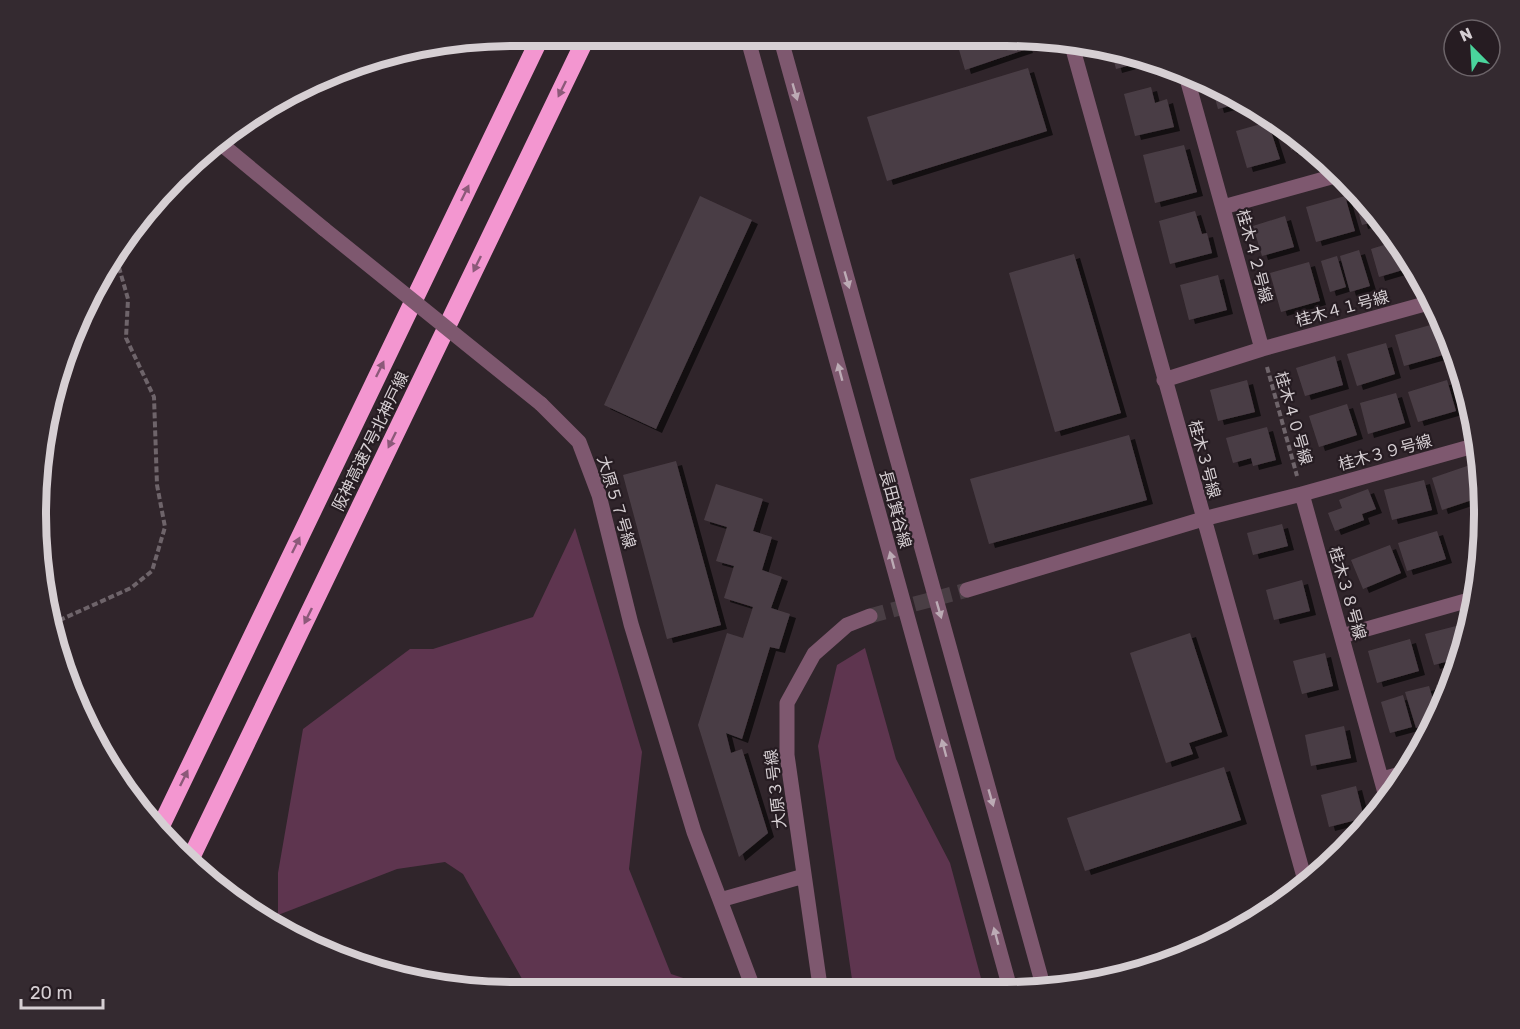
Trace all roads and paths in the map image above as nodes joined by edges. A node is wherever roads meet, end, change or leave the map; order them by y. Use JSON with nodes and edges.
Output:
{"nodes":[{"id":1,"x":536,"y":46,"type":"edge"},
{"id":2,"x":582,"y":46,"type":"edge"},
{"id":3,"x":750,"y":46,"type":"edge"},
{"id":4,"x":783,"y":46,"type":"edge"},
{"id":5,"x":1074,"y":52,"type":"edge"},
{"id":6,"x":1188,"y":84,"type":"edge"},
{"id":7,"x":225,"y":147,"type":"edge"},
{"id":8,"x":1329,"y":177,"type":"edge"},
{"id":9,"x":1223,"y":207,"type":"junction"},
{"id":10,"x":118,"y":265,"type":"edge"},
{"id":11,"x":1423,"y":304,"type":"edge"},
{"id":12,"x":1262,"y":349,"type":"junction"},
{"id":13,"x":1164,"y":380,"type":"junction"},
{"id":14,"x":1468,"y":448,"type":"edge"},
{"id":15,"x":1302,"y":494,"type":"junction"},
{"id":16,"x":1203,"y":519,"type":"junction"},
{"id":17,"x":967,"y":590,"type":"tunnel mouth"},
{"id":18,"x":1466,"y":601,"type":"edge"},
{"id":19,"x":870,"y":616,"type":"tunnel mouth"},
{"id":20,"x":58,"y":621,"type":"edge"},
{"id":21,"x":1342,"y":636,"type":"junction"},
{"id":22,"x":1395,"y":776,"type":"edge"},
{"id":23,"x":1382,"y":779,"type":"junction"},
{"id":24,"x":1384,"y":789,"type":"edge"},
{"id":25,"x":163,"y":823,"type":"edge"},
{"id":26,"x":193,"y":854,"type":"edge"},
{"id":27,"x":1303,"y":875,"type":"edge"},
{"id":28,"x":804,"y":876,"type":"junction"},
{"id":29,"x":720,"y":900,"type":"junction"},
{"id":30,"x":1042,"y":980,"type":"edge"},
{"id":31,"x":751,"y":982,"type":"edge"},
{"id":32,"x":820,"y":982,"type":"edge"},
{"id":33,"x":1008,"y":982,"type":"edge"}],
"edges":[{"from":25,"to":1,"type":"highway","name":"阪神高速7号北神戸線","one_way":true},
{"from":2,"to":26,"type":"highway","name":"阪神高速7号北神戸線","one_way":true},
{"from":33,"to":3,"type":"street","name":"長田箕谷線","one_way":true},
{"from":4,"to":30,"type":"street","name":"長田箕谷線","one_way":true},
{"from":5,"to":13,"type":"street","name":"桂木３号線"},
{"from":6,"to":9,"type":"street","name":"桂木４２号線"},
{"from":7,"to":29,"type":"street","name":"大原５７号線","bridge":true},
{"from":8,"to":9,"type":"street"},
{"from":9,"to":12,"type":"street","name":"桂木４２号線"},
{"from":10,"to":20,"type":"path"},
{"from":11,"to":12,"type":"street","name":"桂木４１号線"},
{"from":12,"to":13,"type":"street"},
{"from":12,"to":15,"type":"path","name":"桂木４０号線"},
{"from":13,"to":16,"type":"street","name":"桂木３号線"},
{"from":14,"to":15,"type":"street","name":"桂木３９号線"},
{"from":15,"to":16,"type":"street"},
{"from":15,"to":21,"type":"street","name":"桂木３８号線"},
{"from":16,"to":17,"type":"street"},
{"from":16,"to":27,"type":"street","name":"桂木３号線"},
{"from":18,"to":21,"type":"street"},
{"from":19,"to":28,"type":"street","name":"大原３号線"},
{"from":21,"to":23,"type":"street","name":"桂木３８号線"},
{"from":22,"to":23,"type":"street"},
{"from":23,"to":24,"type":"street","name":"桂木３８号線"},
{"from":28,"to":29,"type":"street"},
{"from":28,"to":32,"type":"street","name":"大原３号線"},
{"from":29,"to":31,"type":"street","name":"大原５７号線"}]}
